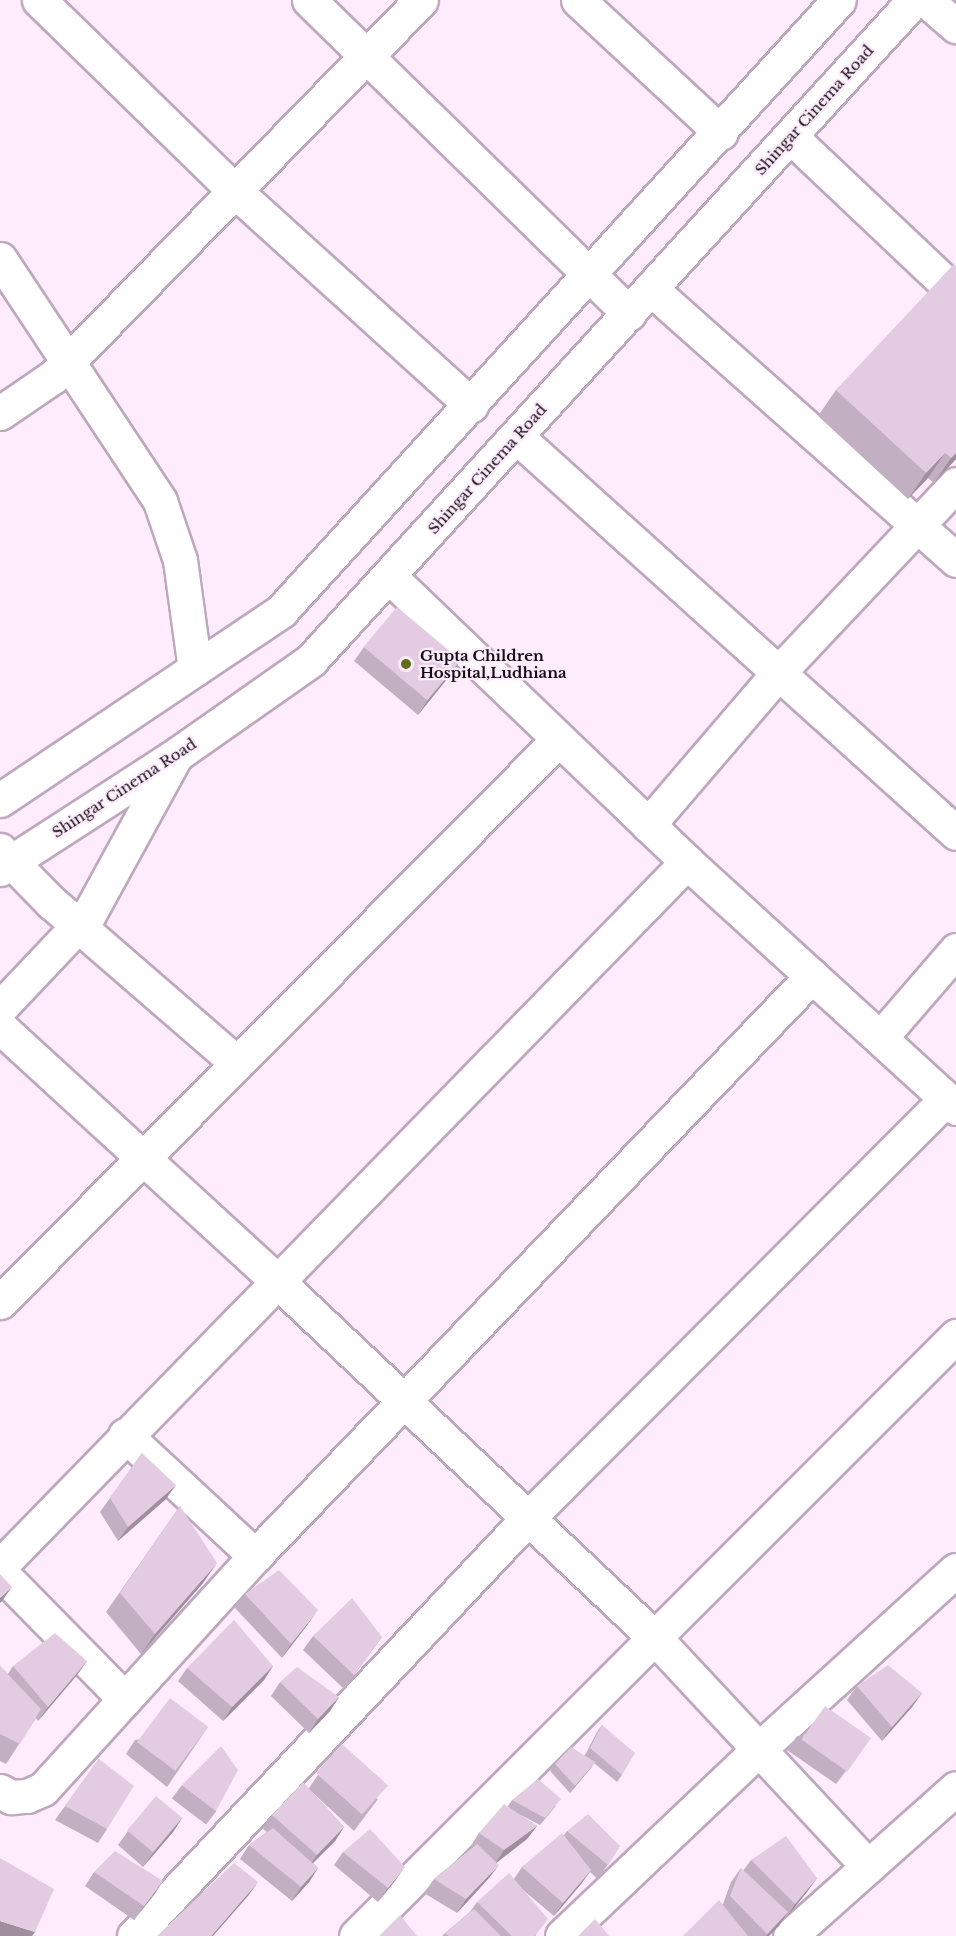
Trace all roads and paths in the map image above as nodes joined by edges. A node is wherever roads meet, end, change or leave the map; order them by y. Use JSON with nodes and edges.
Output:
{"nodes":[{"id":1,"x":39,"y":0,"type":"edge"},
{"id":2,"x":309,"y":0,"type":"edge"},
{"id":3,"x":421,"y":0,"type":"edge"},
{"id":4,"x":578,"y":0,"type":"edge"},
{"id":5,"x":839,"y":0,"type":"edge"},
{"id":6,"x":914,"y":0,"type":"edge"},
{"id":7,"x":926,"y":0,"type":"edge"},
{"id":8,"x":956,"y":26,"type":"edge"},
{"id":9,"x":367,"y":56,"type":"junction"},
{"id":10,"x":721,"y":133,"type":"junction"},
{"id":11,"x":790,"y":136,"type":"junction"},
{"id":12,"x":235,"y":191,"type":"junction"},
{"id":13,"x":0,"y":259,"type":"edge"},
{"id":14,"x":590,"y":276,"type":"junction"},
{"id":15,"x":651,"y":289,"type":"junction"},
{"id":16,"x":956,"y":293,"type":"edge"},
{"id":17,"x":629,"y":313,"type":"junction"},
{"id":18,"x":69,"y":362,"type":"junction"},
{"id":19,"x":471,"y":405,"type":"junction"},
{"id":20,"x":0,"y":413,"type":"edge"},
{"id":21,"x":517,"y":437,"type":"junction"},
{"id":22,"x":956,"y":484,"type":"edge"},
{"id":23,"x":918,"y":525,"type":"junction"},
{"id":24,"x":956,"y":560,"type":"edge"},
{"id":25,"x":390,"y":577,"type":"junction"},
{"id":26,"x":195,"y":669,"type":"junction"},
{"id":27,"x":779,"y":672,"type":"junction"},
{"id":28,"x":559,"y":739,"type":"junction"},
{"id":29,"x":176,"y":755,"type":"junction"},
{"id":30,"x":0,"y":800,"type":"edge"},
{"id":31,"x":648,"y":825,"type":"junction"},
{"id":32,"x":956,"y":833,"type":"edge"},
{"id":33,"x":3,"y":861,"type":"edge"},
{"id":34,"x":687,"y":862,"type":"junction"},
{"id":35,"x":80,"y":926,"type":"junction"},
{"id":36,"x":956,"y":950,"type":"edge"},
{"id":37,"x":812,"y":976,"type":"junction"},
{"id":38,"x":0,"y":1008,"type":"edge"},
{"id":39,"x":0,"y":1027,"type":"edge"},
{"id":40,"x":881,"y":1037,"type":"junction"},
{"id":41,"x":237,"y":1063,"type":"junction"},
{"id":42,"x":951,"y":1103,"type":"edge"},
{"id":43,"x":142,"y":1160,"type":"junction"},
{"id":44,"x":276,"y":1280,"type":"junction"},
{"id":45,"x":0,"y":1302,"type":"edge"},
{"id":46,"x":954,"y":1343,"type":"edge"},
{"id":47,"x":403,"y":1403,"type":"junction"},
{"id":48,"x":125,"y":1435,"type":"junction"},
{"id":49,"x":528,"y":1518,"type":"junction"},
{"id":50,"x":255,"y":1556,"type":"junction"},
{"id":51,"x":0,"y":1566,"type":"edge"},
{"id":52,"x":956,"y":1570,"type":"edge"},
{"id":53,"x":0,"y":1572,"type":"edge"},
{"id":54,"x":656,"y":1639,"type":"junction"},
{"id":55,"x":125,"y":1699,"type":"junction"},
{"id":56,"x":759,"y":1749,"type":"junction"},
{"id":57,"x":956,"y":1788,"type":"edge"},
{"id":58,"x":0,"y":1791,"type":"edge"},
{"id":59,"x":868,"y":1866,"type":"junction"},
{"id":60,"x":134,"y":1936,"type":"edge"},
{"id":61,"x":356,"y":1936,"type":"edge"},
{"id":62,"x":562,"y":1936,"type":"edge"},
{"id":63,"x":790,"y":1936,"type":"edge"}],
"edges":[{"from":1,"to":12,"type":"street"},
{"from":2,"to":9,"type":"street"},
{"from":3,"to":9,"type":"street"},
{"from":4,"to":10,"type":"street"},
{"from":5,"to":10,"type":"street"},
{"from":6,"to":11,"type":"street","name":"Shingar Cinema Road"},
{"from":7,"to":8,"type":"street"},
{"from":9,"to":12,"type":"street"},
{"from":9,"to":14,"type":"street"},
{"from":10,"to":14,"type":"street"},
{"from":11,"to":15,"type":"street","name":"Shingar Cinema Road"},
{"from":11,"to":16,"type":"street"},
{"from":12,"to":18,"type":"street"},
{"from":12,"to":19,"type":"street"},
{"from":13,"to":18,"type":"street"},
{"from":14,"to":17,"type":"street"},
{"from":14,"to":19,"type":"street"},
{"from":15,"to":17,"type":"street","name":"Shingar Cinema Road"},
{"from":15,"to":23,"type":"street"},
{"from":17,"to":21,"type":"street","name":"Shingar Cinema Road"},
{"from":18,"to":20,"type":"street"},
{"from":18,"to":26,"type":"street"},
{"from":19,"to":26,"type":"street"},
{"from":21,"to":25,"type":"street","name":"Shingar Cinema Road"},
{"from":21,"to":27,"type":"street"},
{"from":22,"to":23,"type":"street"},
{"from":23,"to":24,"type":"street"},
{"from":23,"to":27,"type":"street"},
{"from":25,"to":28,"type":"street"},
{"from":25,"to":29,"type":"street","name":"Shingar Cinema Road"},
{"from":26,"to":30,"type":"street"},
{"from":27,"to":31,"type":"street"},
{"from":27,"to":32,"type":"street"},
{"from":28,"to":31,"type":"street"},
{"from":28,"to":41,"type":"street"},
{"from":29,"to":33,"type":"street","name":"Shingar Cinema Road"},
{"from":29,"to":35,"type":"street"},
{"from":31,"to":34,"type":"street"},
{"from":33,"to":35,"type":"street"},
{"from":34,"to":37,"type":"street"},
{"from":34,"to":44,"type":"street"},
{"from":35,"to":38,"type":"street"},
{"from":35,"to":41,"type":"street"},
{"from":36,"to":40,"type":"street"},
{"from":37,"to":40,"type":"street"},
{"from":37,"to":47,"type":"street"},
{"from":39,"to":43,"type":"street"},
{"from":40,"to":42,"type":"street"},
{"from":41,"to":43,"type":"street"},
{"from":42,"to":49,"type":"street"},
{"from":43,"to":44,"type":"street"},
{"from":43,"to":45,"type":"street"},
{"from":44,"to":47,"type":"street"},
{"from":44,"to":48,"type":"street"},
{"from":46,"to":54,"type":"street"},
{"from":47,"to":49,"type":"street"},
{"from":47,"to":50,"type":"street"},
{"from":48,"to":50,"type":"street"},
{"from":48,"to":51,"type":"street"},
{"from":49,"to":54,"type":"street"},
{"from":49,"to":60,"type":"street"},
{"from":50,"to":55,"type":"street"},
{"from":52,"to":56,"type":"street"},
{"from":53,"to":55,"type":"street"},
{"from":54,"to":56,"type":"street"},
{"from":54,"to":61,"type":"street"},
{"from":55,"to":58,"type":"street"},
{"from":56,"to":59,"type":"street"},
{"from":56,"to":62,"type":"street"},
{"from":57,"to":59,"type":"street"},
{"from":59,"to":63,"type":"street"}]}
